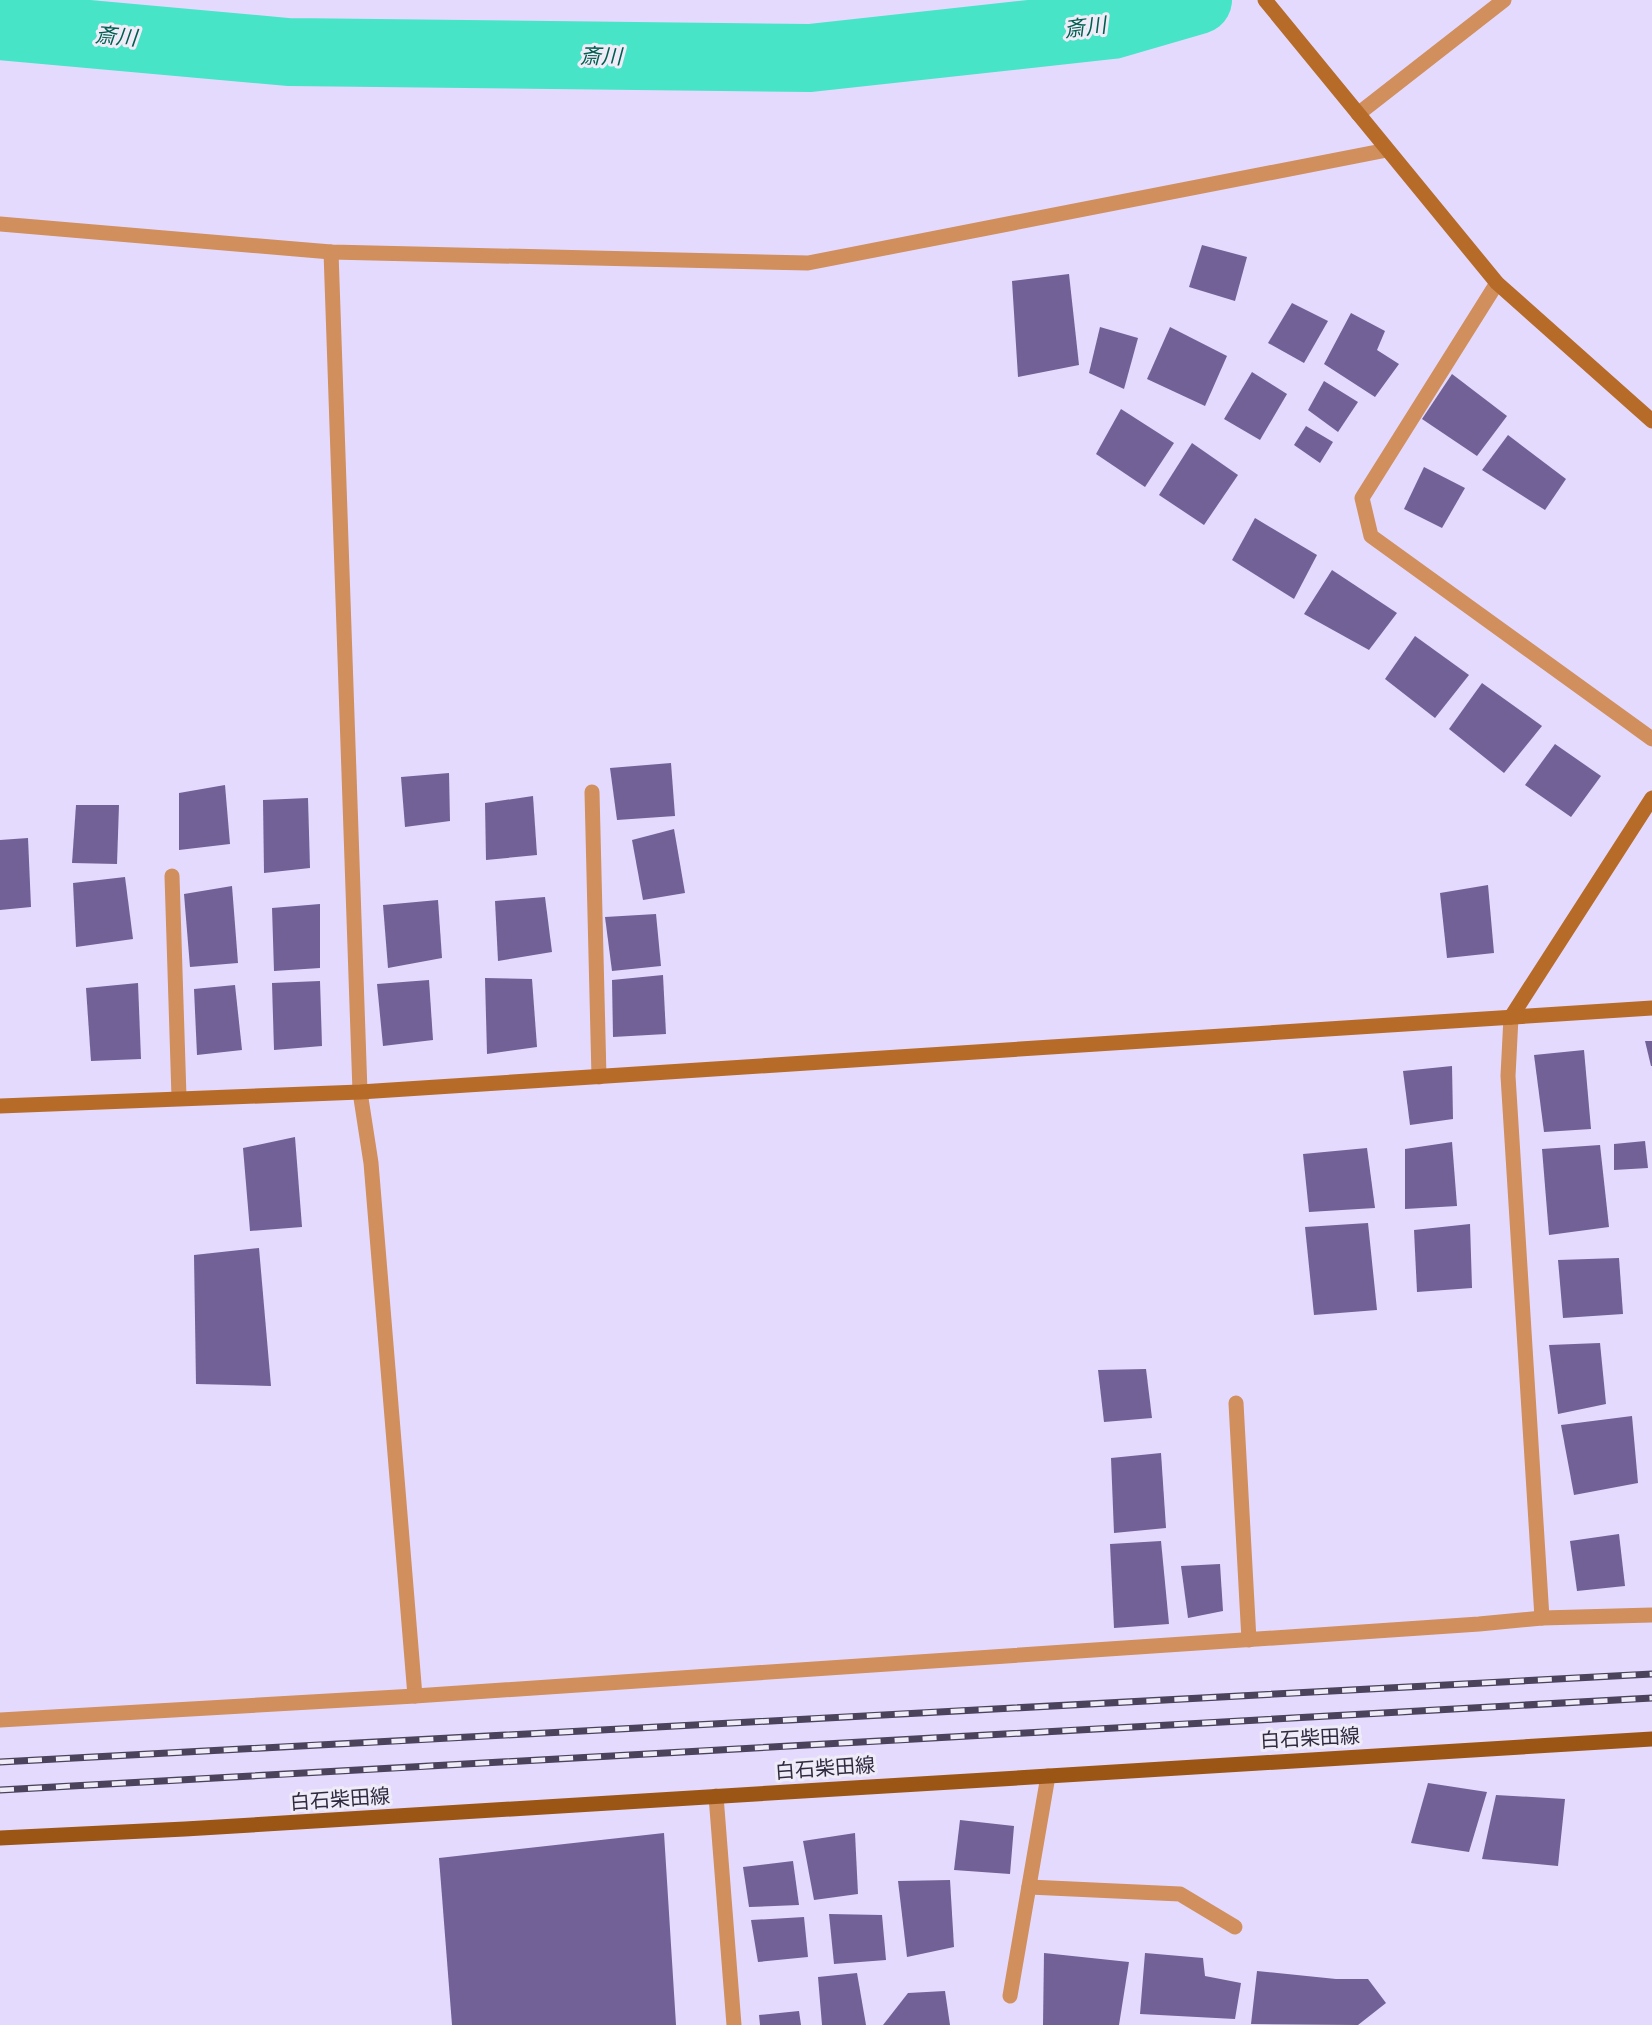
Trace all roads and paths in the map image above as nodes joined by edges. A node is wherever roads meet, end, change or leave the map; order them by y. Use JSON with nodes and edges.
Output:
{"nodes":[{"id":1,"x":1265,"y":0,"type":"edge"},
{"id":2,"x":1504,"y":0,"type":"edge"},
{"id":3,"x":1358,"y":114,"type":"junction"},
{"id":4,"x":1387,"y":150,"type":"junction"},
{"id":5,"x":0,"y":224,"type":"edge"},
{"id":6,"x":331,"y":252,"type":"junction"},
{"id":7,"x":1497,"y":283,"type":"junction"},
{"id":8,"x":1652,"y":421,"type":"edge"},
{"id":9,"x":1652,"y":739,"type":"edge"},
{"id":10,"x":592,"y":792,"type":"dead end"},
{"id":11,"x":1652,"y":798,"type":"edge"},
{"id":12,"x":171,"y":876,"type":"dead end"},
{"id":13,"x":1652,"y":1008,"type":"edge"},
{"id":14,"x":1511,"y":1017,"type":"junction"},
{"id":15,"x":599,"y":1077,"type":"junction"},
{"id":16,"x":360,"y":1092,"type":"junction"},
{"id":17,"x":179,"y":1097,"type":"junction"},
{"id":18,"x":0,"y":1106,"type":"edge"},
{"id":19,"x":1236,"y":1403,"type":"dead end"},
{"id":20,"x":1652,"y":1615,"type":"edge"},
{"id":21,"x":1542,"y":1618,"type":"junction"},
{"id":22,"x":1249,"y":1640,"type":"junction"},
{"id":23,"x":415,"y":1695,"type":"junction"},
{"id":24,"x":0,"y":1720,"type":"edge"},
{"id":25,"x":1652,"y":1739,"type":"edge"},
{"id":26,"x":1048,"y":1776,"type":"junction"},
{"id":27,"x":716,"y":1796,"type":"junction"},
{"id":28,"x":0,"y":1838,"type":"edge"},
{"id":29,"x":1029,"y":1887,"type":"junction"},
{"id":30,"x":1235,"y":1926,"type":"dead end"},
{"id":31,"x":1010,"y":1996,"type":"dead end"},
{"id":32,"x":734,"y":2025,"type":"edge"}],
"edges":[{"from":1,"to":3,"type":"street"},
{"from":2,"to":3,"type":"street"},
{"from":3,"to":4,"type":"street"},
{"from":4,"to":6,"type":"street"},
{"from":4,"to":7,"type":"street"},
{"from":5,"to":6,"type":"street"},
{"from":6,"to":16,"type":"street"},
{"from":7,"to":8,"type":"street"},
{"from":7,"to":9,"type":"street"},
{"from":10,"to":15,"type":"street"},
{"from":11,"to":14,"type":"street"},
{"from":12,"to":17,"type":"street"},
{"from":13,"to":14,"type":"street"},
{"from":14,"to":15,"type":"street"},
{"from":14,"to":21,"type":"street"},
{"from":15,"to":16,"type":"street"},
{"from":16,"to":17,"type":"street"},
{"from":16,"to":23,"type":"street"},
{"from":17,"to":18,"type":"street"},
{"from":19,"to":22,"type":"street"},
{"from":20,"to":21,"type":"street"},
{"from":21,"to":22,"type":"street"},
{"from":22,"to":23,"type":"street"},
{"from":23,"to":24,"type":"street"},
{"from":25,"to":26,"type":"main road","name":"白石柴田線"},
{"from":26,"to":27,"type":"main road","name":"白石柴田線"},
{"from":26,"to":29,"type":"street"},
{"from":27,"to":28,"type":"main road","name":"白石柴田線"},
{"from":27,"to":32,"type":"street"},
{"from":29,"to":30,"type":"street"},
{"from":29,"to":31,"type":"street"}]}
